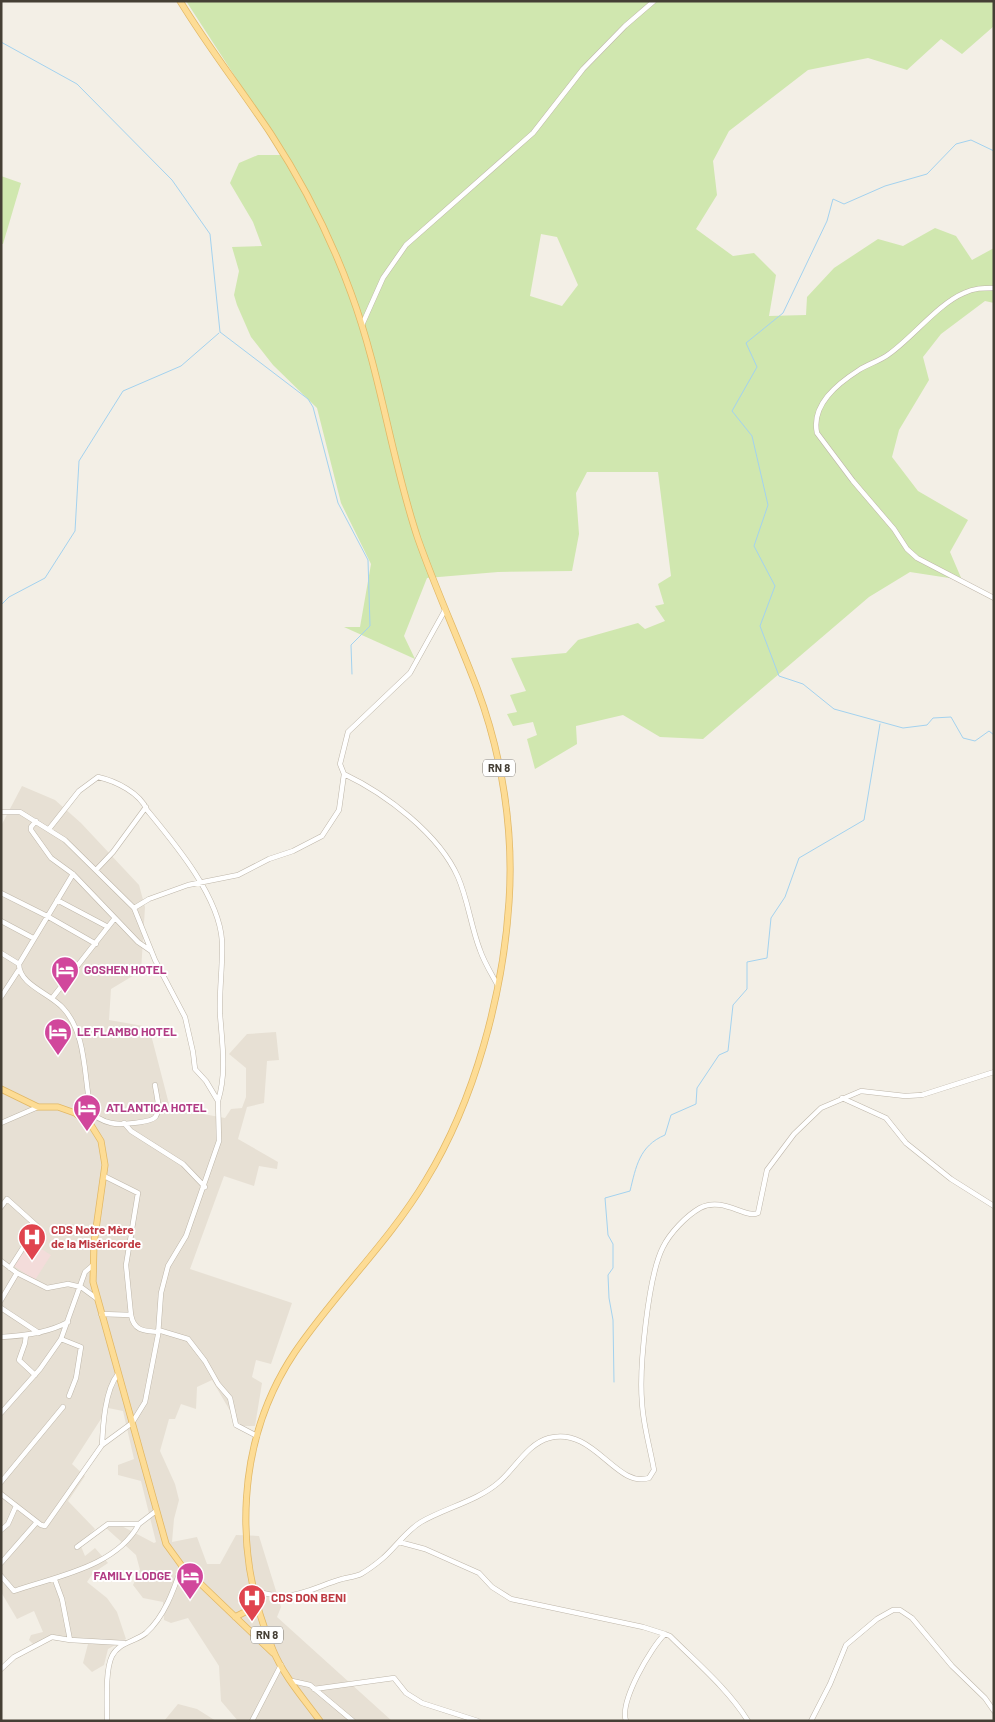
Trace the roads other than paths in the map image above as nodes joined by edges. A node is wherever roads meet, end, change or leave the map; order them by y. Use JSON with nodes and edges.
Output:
{"nodes":[{"id":1,"x":180,"y":1,"type":"edge"},
{"id":2,"x":654,"y":1,"type":"edge"},
{"id":3,"x":994,"y":288,"type":"edge"},
{"id":4,"x":362,"y":325,"type":"junction"},
{"id":5,"x":994,"y":598,"type":"edge"},
{"id":6,"x":445,"y":610,"type":"junction"},
{"id":7,"x":344,"y":774,"type":"junction"},
{"id":8,"x":146,"y":807,"type":"junction"},
{"id":9,"x":1,"y":812,"type":"edge"},
{"id":10,"x":36,"y":821,"type":"junction"},
{"id":11,"x":49,"y":829,"type":"junction"},
{"id":12,"x":96,"y":870,"type":"junction"},
{"id":13,"x":73,"y":874,"type":"junction"},
{"id":14,"x":200,"y":882,"type":"junction"},
{"id":15,"x":1,"y":893,"type":"edge"},
{"id":16,"x":57,"y":900,"type":"junction"},
{"id":17,"x":134,"y":908,"type":"junction"},
{"id":18,"x":47,"y":916,"type":"junction"},
{"id":19,"x":115,"y":918,"type":"junction"},
{"id":20,"x":1,"y":921,"type":"edge"},
{"id":21,"x":108,"y":927,"type":"junction"},
{"id":22,"x":33,"y":938,"type":"junction"},
{"id":23,"x":96,"y":944,"type":"junction"},
{"id":24,"x":152,"y":952,"type":"junction"},
{"id":25,"x":1,"y":953,"type":"edge"},
{"id":26,"x":19,"y":967,"type":"junction"},
{"id":27,"x":497,"y":984,"type":"junction"},
{"id":28,"x":1,"y":997,"type":"edge"},
{"id":29,"x":53,"y":998,"type":"junction"},
{"id":30,"x":994,"y":1072,"type":"edge"},
{"id":31,"x":155,"y":1085,"type":"dead end"},
{"id":32,"x":1,"y":1089,"type":"edge"},
{"id":33,"x":842,"y":1098,"type":"junction"},
{"id":34,"x":218,"y":1101,"type":"junction"},
{"id":35,"x":38,"y":1107,"type":"junction"},
{"id":36,"x":87,"y":1110,"type":"junction"},
{"id":37,"x":82,"y":1117,"type":"junction"},
{"id":38,"x":1,"y":1123,"type":"edge"},
{"id":39,"x":124,"y":1123,"type":"junction"},
{"id":40,"x":104,"y":1176,"type":"junction"},
{"id":41,"x":205,"y":1187,"type":"junction"},
{"id":42,"x":1,"y":1196,"type":"edge"},
{"id":43,"x":7,"y":1199,"type":"junction"},
{"id":44,"x":1,"y":1206,"type":"edge"},
{"id":45,"x":994,"y":1206,"type":"edge"},
{"id":46,"x":1,"y":1261,"type":"edge"},
{"id":47,"x":92,"y":1266,"type":"junction"},
{"id":48,"x":10,"y":1268,"type":"junction"},
{"id":49,"x":17,"y":1273,"type":"junction"},
{"id":50,"x":81,"y":1287,"type":"junction"},
{"id":51,"x":96,"y":1298,"type":"junction"},
{"id":52,"x":1,"y":1300,"type":"edge"},
{"id":53,"x":1,"y":1308,"type":"edge"},
{"id":54,"x":101,"y":1314,"type":"junction"},
{"id":55,"x":131,"y":1316,"type":"junction"},
{"id":56,"x":68,"y":1322,"type":"junction"},
{"id":57,"x":158,"y":1331,"type":"junction"},
{"id":58,"x":40,"y":1333,"type":"junction"},
{"id":59,"x":26,"y":1334,"type":"junction"},
{"id":60,"x":1,"y":1337,"type":"edge"},
{"id":61,"x":61,"y":1338,"type":"junction"},
{"id":62,"x":35,"y":1374,"type":"junction"},
{"id":63,"x":118,"y":1374,"type":"junction"},
{"id":64,"x":69,"y":1396,"type":"dead end"},
{"id":65,"x":63,"y":1406,"type":"dead end"},
{"id":66,"x":1,"y":1413,"type":"edge"},
{"id":67,"x":132,"y":1423,"type":"junction"},
{"id":68,"x":257,"y":1436,"type":"junction"},
{"id":69,"x":102,"y":1445,"type":"junction"},
{"id":70,"x":1,"y":1482,"type":"edge"},
{"id":71,"x":1,"y":1494,"type":"edge"},
{"id":72,"x":16,"y":1506,"type":"junction"},
{"id":73,"x":156,"y":1511,"type":"junction"},
{"id":74,"x":37,"y":1522,"type":"junction"},
{"id":75,"x":139,"y":1524,"type":"junction"},
{"id":76,"x":1,"y":1530,"type":"edge"},
{"id":77,"x":399,"y":1542,"type":"junction"},
{"id":78,"x":77,"y":1547,"type":"dead end"},
{"id":79,"x":1,"y":1563,"type":"edge"},
{"id":80,"x":182,"y":1566,"type":"junction"},
{"id":81,"x":1,"y":1576,"type":"edge"},
{"id":82,"x":55,"y":1580,"type":"junction"},
{"id":83,"x":254,"y":1592,"type":"junction"},
{"id":84,"x":257,"y":1606,"type":"junction"},
{"id":85,"x":235,"y":1617,"type":"junction"},
{"id":86,"x":665,"y":1634,"type":"junction"},
{"id":87,"x":70,"y":1640,"type":"junction"},
{"id":88,"x":126,"y":1643,"type":"junction"},
{"id":89,"x":274,"y":1654,"type":"junction"},
{"id":90,"x":281,"y":1665,"type":"junction"},
{"id":91,"x":1,"y":1670,"type":"edge"},
{"id":92,"x":292,"y":1681,"type":"junction"},
{"id":93,"x":314,"y":1689,"type":"junction"},
{"id":94,"x":994,"y":1711,"type":"edge"},
{"id":95,"x":107,"y":1721,"type":"edge"},
{"id":96,"x":252,"y":1721,"type":"edge"},
{"id":97,"x":320,"y":1721,"type":"edge"},
{"id":98,"x":353,"y":1721,"type":"edge"},
{"id":99,"x":478,"y":1721,"type":"edge"},
{"id":100,"x":626,"y":1721,"type":"edge"},
{"id":101,"x":748,"y":1721,"type":"edge"},
{"id":102,"x":811,"y":1721,"type":"edge"}],
"edges":[{"from":1,"to":4,"type":"main road","number":"RN 8"},
{"from":2,"to":4,"type":"street"},
{"from":3,"to":5,"type":"street"},
{"from":4,"to":6,"type":"main road","number":"RN 8"},
{"from":6,"to":7,"type":"street"},
{"from":6,"to":27,"type":"main road","number":"RN 8"},
{"from":7,"to":14,"type":"street"},
{"from":7,"to":27,"type":"street"},
{"from":8,"to":11,"type":"street"},
{"from":8,"to":12,"type":"street"},
{"from":8,"to":14,"type":"street"},
{"from":9,"to":10,"type":"street"},
{"from":10,"to":11,"type":"street"},
{"from":10,"to":13,"type":"street"},
{"from":11,"to":12,"type":"street"},
{"from":12,"to":17,"type":"street"},
{"from":13,"to":16,"type":"street"},
{"from":13,"to":19,"type":"street"},
{"from":14,"to":17,"type":"street"},
{"from":14,"to":34,"type":"street"},
{"from":15,"to":18,"type":"street"},
{"from":16,"to":18,"type":"street"},
{"from":16,"to":21,"type":"street"},
{"from":17,"to":24,"type":"street"},
{"from":18,"to":22,"type":"street"},
{"from":18,"to":23,"type":"street"},
{"from":19,"to":21,"type":"street"},
{"from":19,"to":24,"type":"street"},
{"from":20,"to":22,"type":"street"},
{"from":21,"to":23,"type":"street"},
{"from":22,"to":26,"type":"street"},
{"from":23,"to":29,"type":"street"},
{"from":24,"to":34,"type":"street"},
{"from":25,"to":26,"type":"street"},
{"from":26,"to":28,"type":"street"},
{"from":26,"to":29,"type":"street"},
{"from":27,"to":68,"type":"main road","number":"RN 8"},
{"from":29,"to":36,"type":"street"},
{"from":30,"to":33,"type":"street"},
{"from":31,"to":39,"type":"street"},
{"from":32,"to":35,"type":"main road"},
{"from":33,"to":45,"type":"street"},
{"from":33,"to":77,"type":"street"},
{"from":34,"to":41,"type":"street"},
{"from":35,"to":37,"type":"main road"},
{"from":35,"to":38,"type":"street"},
{"from":36,"to":37,"type":"street"},
{"from":36,"to":39,"type":"street"},
{"from":37,"to":40,"type":"main road"},
{"from":39,"to":41,"type":"street"},
{"from":40,"to":47,"type":"main road"},
{"from":40,"to":55,"type":"street"},
{"from":41,"to":57,"type":"street"},
{"from":42,"to":43,"type":"street"},
{"from":43,"to":44,"type":"street"},
{"from":43,"to":48,"type":"street"},
{"from":46,"to":48,"type":"street"},
{"from":47,"to":50,"type":"street"},
{"from":47,"to":51,"type":"main road"},
{"from":48,"to":49,"type":"street"},
{"from":49,"to":50,"type":"street"},
{"from":49,"to":52,"type":"street"},
{"from":50,"to":51,"type":"street"},
{"from":50,"to":56,"type":"street"},
{"from":51,"to":54,"type":"main road"},
{"from":53,"to":58,"type":"street"},
{"from":54,"to":55,"type":"street"},
{"from":54,"to":63,"type":"main road"},
{"from":55,"to":57,"type":"street"},
{"from":56,"to":58,"type":"street"},
{"from":56,"to":61,"type":"street"},
{"from":57,"to":67,"type":"street"},
{"from":57,"to":68,"type":"street"},
{"from":58,"to":59,"type":"street"},
{"from":59,"to":60,"type":"street"},
{"from":59,"to":62,"type":"street"},
{"from":61,"to":62,"type":"street"},
{"from":61,"to":64,"type":"street"},
{"from":62,"to":66,"type":"street"},
{"from":63,"to":67,"type":"main road"},
{"from":63,"to":69,"type":"street"},
{"from":65,"to":70,"type":"street"},
{"from":67,"to":69,"type":"street"},
{"from":67,"to":73,"type":"main road"},
{"from":68,"to":83,"type":"main road","number":"RN 8"},
{"from":69,"to":74,"type":"street"},
{"from":71,"to":72,"type":"street"},
{"from":72,"to":74,"type":"street"},
{"from":72,"to":76,"type":"street"},
{"from":73,"to":75,"type":"street"},
{"from":73,"to":80,"type":"main road"},
{"from":74,"to":79,"type":"street"},
{"from":75,"to":78,"type":"street"},
{"from":75,"to":82,"type":"street"},
{"from":77,"to":83,"type":"street"},
{"from":77,"to":86,"type":"street"},
{"from":80,"to":85,"type":"main road"},
{"from":80,"to":88,"type":"street"},
{"from":81,"to":82,"type":"street"},
{"from":82,"to":87,"type":"street"},
{"from":83,"to":84,"type":"main road","number":"RN 8"},
{"from":84,"to":85,"type":"main road"},
{"from":84,"to":89,"type":"main road","number":"RN 8"},
{"from":85,"to":89,"type":"main road"},
{"from":86,"to":100,"type":"street"},
{"from":86,"to":101,"type":"street"},
{"from":87,"to":88,"type":"street"},
{"from":87,"to":91,"type":"street"},
{"from":88,"to":95,"type":"street"},
{"from":89,"to":90,"type":"main road","number":"RN 8"},
{"from":90,"to":92,"type":"main road","number":"RN 8"},
{"from":90,"to":96,"type":"street"},
{"from":92,"to":93,"type":"street"},
{"from":92,"to":97,"type":"main road","number":"RN 8"},
{"from":93,"to":98,"type":"street"},
{"from":93,"to":99,"type":"street"},
{"from":94,"to":102,"type":"street"}]}
